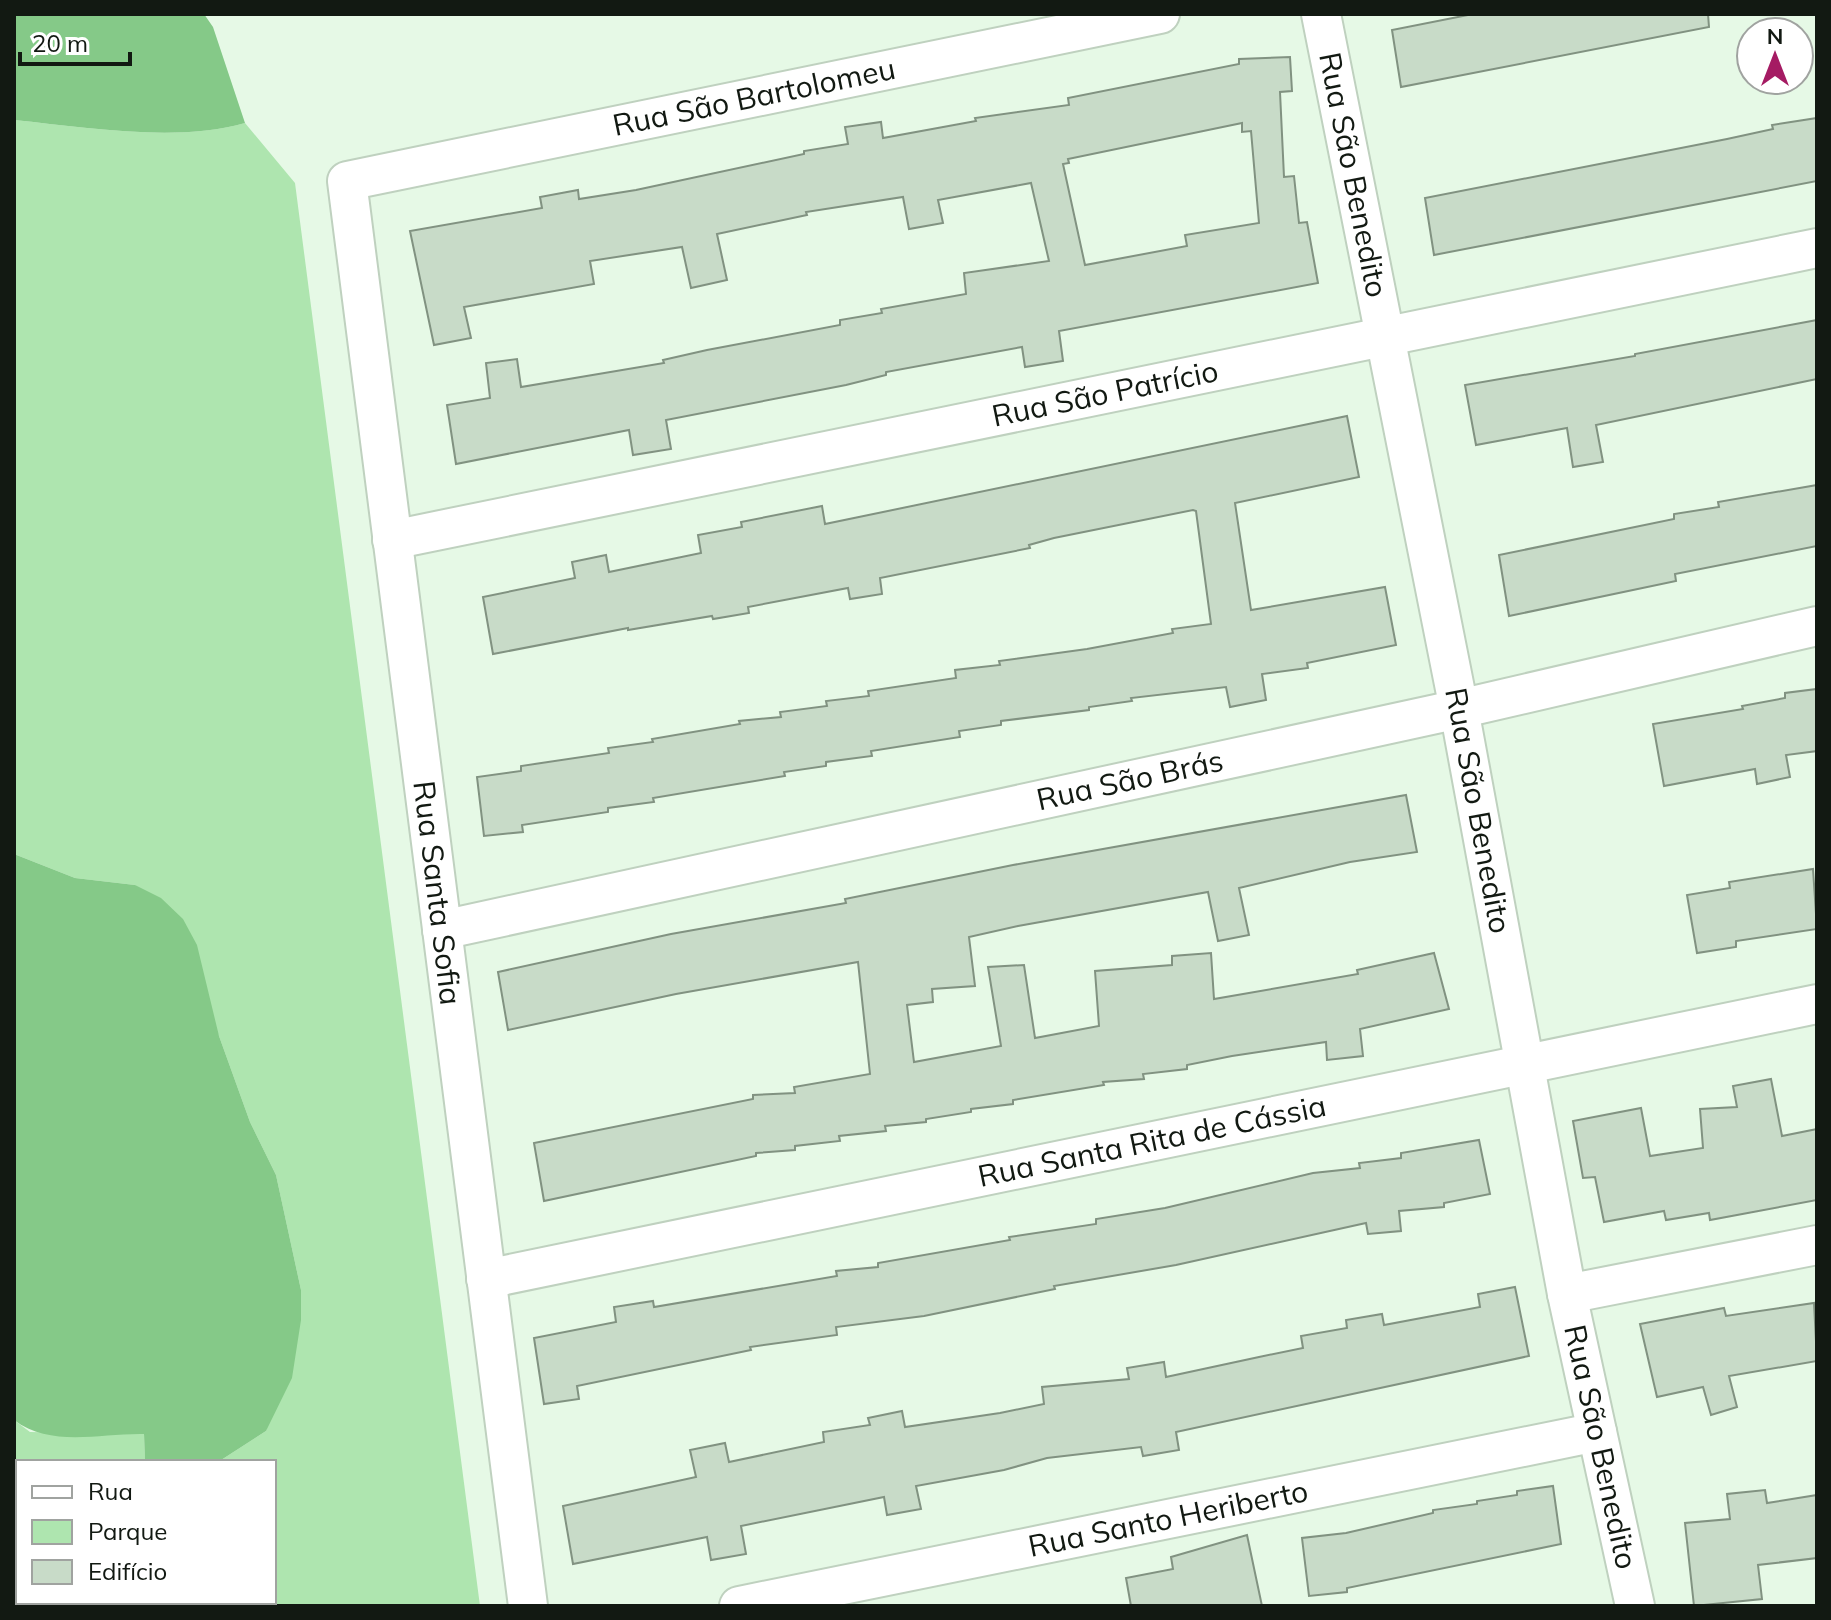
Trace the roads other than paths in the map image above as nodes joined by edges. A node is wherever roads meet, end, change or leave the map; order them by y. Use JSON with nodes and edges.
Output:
{"nodes":[{"id":1,"x":1160,"y":14,"type":"edge"},
{"id":2,"x":1321,"y":14,"type":"edge"},
{"id":3,"x":347,"y":181,"type":"joint"},
{"id":4,"x":1817,"y":248,"type":"edge"},
{"id":5,"x":1384,"y":339,"type":"junction"},
{"id":6,"x":392,"y":540,"type":"junction"},
{"id":7,"x":1817,"y":626,"type":"edge"},
{"id":8,"x":1459,"y":709,"type":"junction"},
{"id":9,"x":442,"y":930,"type":"junction"},
{"id":10,"x":1817,"y":1004,"type":"edge"},
{"id":11,"x":1524,"y":1068,"type":"junction"},
{"id":12,"x":1817,"y":1245,"type":"edge"},
{"id":13,"x":486,"y":1279,"type":"junction"},
{"id":14,"x":1567,"y":1294,"type":"junction"},
{"id":15,"x":1597,"y":1432,"type":"junction"},
{"id":16,"x":528,"y":1606,"type":"edge"},
{"id":17,"x":739,"y":1606,"type":"edge"},
{"id":18,"x":1635,"y":1606,"type":"edge"}],
"edges":[{"from":1,"to":3,"type":"street","name":"Rua São Bartolomeu"},
{"from":2,"to":5,"type":"street","name":"Rua São Benedito"},
{"from":3,"to":6,"type":"street","name":"Rua Santa Sofia"},
{"from":4,"to":5,"type":"street","name":"Rua São Patrício"},
{"from":5,"to":6,"type":"street","name":"Rua São Patrício"},
{"from":5,"to":8,"type":"street","name":"Rua São Benedito"},
{"from":6,"to":9,"type":"street","name":"Rua Santa Sofia"},
{"from":7,"to":8,"type":"street","name":"Rua São Brás"},
{"from":8,"to":9,"type":"street","name":"Rua São Brás"},
{"from":8,"to":11,"type":"street","name":"Rua São Benedito"},
{"from":9,"to":13,"type":"street","name":"Rua Santa Sofia"},
{"from":10,"to":11,"type":"street","name":"Rua Santa Rita de Cássia"},
{"from":11,"to":13,"type":"street","name":"Rua Santa Rita de Cássia"},
{"from":11,"to":14,"type":"street","name":"Rua São Benedito"},
{"from":12,"to":14,"type":"street"},
{"from":13,"to":16,"type":"street","name":"Rua Santa Sofia"},
{"from":14,"to":15,"type":"street","name":"Rua São Benedito"},
{"from":15,"to":17,"type":"street","name":"Rua Santo Heriberto"},
{"from":15,"to":18,"type":"street","name":"Rua São Benedito"}]}
